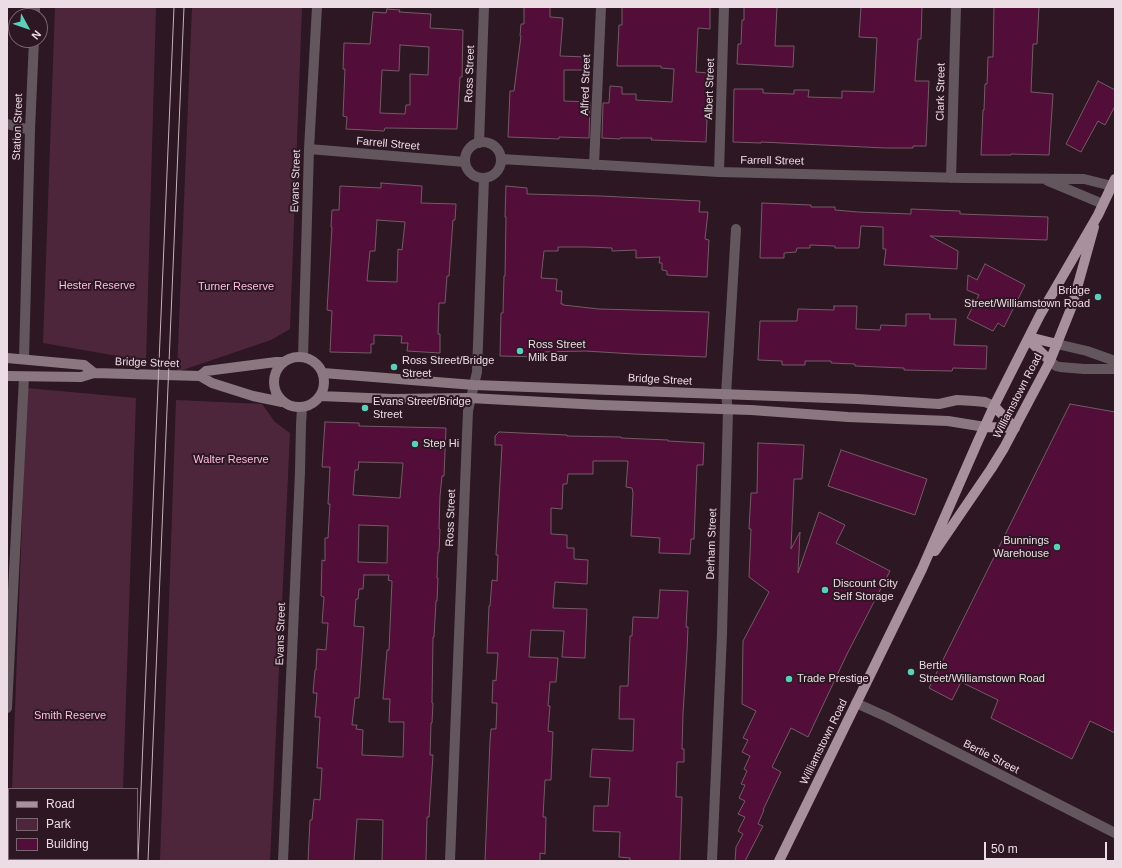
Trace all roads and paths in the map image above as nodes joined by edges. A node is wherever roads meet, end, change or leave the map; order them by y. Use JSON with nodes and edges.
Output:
{"nodes":[{"id":1,"x":317,"y":7,"type":"edge"},
{"id":2,"x":484,"y":7,"type":"edge"},
{"id":3,"x":601,"y":7,"type":"edge"},
{"id":4,"x":724,"y":7,"type":"edge"},
{"id":5,"x":956,"y":7,"type":"edge"},
{"id":6,"x":34,"y":48,"type":"edge"},
{"id":7,"x":7,"y":124,"type":"edge"},
{"id":8,"x":30,"y":130,"type":"junction"},
{"id":9,"x":479,"y":143,"type":"junction"},
{"id":10,"x":309,"y":149,"type":"junction"},
{"id":11,"x":501,"y":158,"type":"junction"},
{"id":12,"x":465,"y":162,"type":"junction"},
{"id":13,"x":594,"y":164,"type":"junction"},
{"id":14,"x":719,"y":172,"type":"junction"},
{"id":15,"x":484,"y":178,"type":"junction"},
{"id":16,"x":951,"y":178,"type":"junction"},
{"id":17,"x":1042,"y":179,"type":"junction"},
{"id":18,"x":1113,"y":183,"type":"edge"},
{"id":19,"x":1103,"y":204,"type":"junction"},
{"id":20,"x":1098,"y":215,"type":"junction"},
{"id":21,"x":736,"y":229,"type":"dead end"},
{"id":22,"x":1028,"y":338,"type":"junction"},
{"id":23,"x":1057,"y":344,"type":"junction"},
{"id":24,"x":303,"y":357,"type":"junction"},
{"id":25,"x":7,"y":358,"type":"edge"},
{"id":26,"x":24,"y":359,"type":"junction"},
{"id":27,"x":1050,"y":361,"type":"junction"},
{"id":28,"x":1115,"y":361,"type":"edge"},
{"id":29,"x":282,"y":362,"type":"junction"},
{"id":30,"x":1115,"y":369,"type":"edge"},
{"id":31,"x":94,"y":373,"type":"junction"},
{"id":32,"x":323,"y":373,"type":"junction"},
{"id":33,"x":7,"y":376,"type":"edge"},
{"id":34,"x":200,"y":376,"type":"junction"},
{"id":35,"x":24,"y":377,"type":"junction"},
{"id":36,"x":474,"y":384,"type":"junction"},
{"id":37,"x":726,"y":395,"type":"junction"},
{"id":38,"x":320,"y":396,"type":"junction"},
{"id":39,"x":470,"y":398,"type":"junction"},
{"id":40,"x":282,"y":402,"type":"junction"},
{"id":41,"x":994,"y":406,"type":"junction"},
{"id":42,"x":302,"y":407,"type":"junction"},
{"id":43,"x":728,"y":410,"type":"junction"},
{"id":44,"x":984,"y":426,"type":"junction"},
{"id":45,"x":1015,"y":428,"type":"junction"},
{"id":46,"x":922,"y":570,"type":"junction"},
{"id":47,"x":7,"y":695,"type":"edge"},
{"id":48,"x":856,"y":703,"type":"junction"},
{"id":49,"x":7,"y":708,"type":"edge"},
{"id":50,"x":1115,"y":833,"type":"edge"},
{"id":51,"x":283,"y":861,"type":"edge"},
{"id":52,"x":450,"y":861,"type":"edge"},
{"id":53,"x":712,"y":861,"type":"edge"},
{"id":54,"x":779,"y":861,"type":"edge"}],
"edges":[{"from":1,"to":10,"type":"street","name":"Evans Street"},
{"from":2,"to":9,"type":"street","name":"Ross Street"},
{"from":3,"to":13,"type":"street","name":"Alfred Street"},
{"from":4,"to":14,"type":"street","name":"Albert Street"},
{"from":5,"to":16,"type":"street","name":"Clark Street"},
{"from":6,"to":8,"type":"street","name":"Station Street"},
{"from":7,"to":8,"type":"street"},
{"from":8,"to":26,"type":"street","name":"Station Street"},
{"from":9,"to":11,"type":"street"},
{"from":9,"to":12,"type":"street"},
{"from":10,"to":12,"type":"street","name":"Farrell Street"},
{"from":10,"to":24,"type":"street","name":"Evans Street"},
{"from":11,"to":13,"type":"street","name":"Farrell Street"},
{"from":11,"to":15,"type":"street"},
{"from":12,"to":15,"type":"street"},
{"from":13,"to":14,"type":"street","name":"Farrell Street"},
{"from":14,"to":16,"type":"street","name":"Farrell Street"},
{"from":15,"to":36,"type":"street","name":"Ross Street"},
{"from":16,"to":17,"type":"street","name":"Farrell Street"},
{"from":17,"to":18,"type":"street","name":"Farrell Street"},
{"from":17,"to":19,"type":"street","name":"Farrell Street"},
{"from":18,"to":19,"type":"main road","name":"Williamstown Road"},
{"from":19,"to":20,"type":"main road","name":"Williamstown Road"},
{"from":20,"to":22,"type":"main road","name":"Williamstown Road"},
{"from":20,"to":23,"type":"main road","name":"Williamstown Road"},
{"from":21,"to":37,"type":"street","name":"Derham Street"},
{"from":22,"to":23,"type":"main road"},
{"from":22,"to":27,"type":"main road"},
{"from":22,"to":41,"type":"main road","name":"Williamstown Road"},
{"from":23,"to":27,"type":"main road","name":"Williamstown Road"},
{"from":23,"to":28,"type":"street"},
{"from":24,"to":29,"type":"street"},
{"from":24,"to":32,"type":"street"},
{"from":25,"to":26,"type":"street","name":"Bridge Street"},
{"from":26,"to":31,"type":"street","name":"Bridge Street"},
{"from":27,"to":30,"type":"street"},
{"from":27,"to":45,"type":"main road","name":"Williamstown Road"},
{"from":29,"to":34,"type":"street","name":"Bridge Street"},
{"from":29,"to":40,"type":"street"},
{"from":31,"to":34,"type":"street","name":"Bridge Street"},
{"from":31,"to":35,"type":"street","name":"Bridge Street"},
{"from":32,"to":36,"type":"street","name":"Bridge Street"},
{"from":32,"to":38,"type":"street"},
{"from":33,"to":35,"type":"street","name":"Bridge Street"},
{"from":34,"to":40,"type":"street","name":"Bridge Street"},
{"from":35,"to":47,"type":"street"},
{"from":36,"to":37,"type":"street","name":"Bridge Street"},
{"from":36,"to":39,"type":"street","name":"Ross Street"},
{"from":37,"to":41,"type":"street","name":"Bridge Street"},
{"from":37,"to":43,"type":"street","name":"Derham Street"},
{"from":38,"to":39,"type":"street"},
{"from":38,"to":42,"type":"street"},
{"from":39,"to":43,"type":"street"},
{"from":39,"to":52,"type":"street","name":"Ross Street"},
{"from":40,"to":42,"type":"street"},
{"from":41,"to":44,"type":"main road","name":"Williamstown Road"},
{"from":41,"to":45,"type":"main road"},
{"from":42,"to":51,"type":"street","name":"Evans Street"},
{"from":43,"to":44,"type":"street"},
{"from":43,"to":53,"type":"street","name":"Derham Street"},
{"from":44,"to":45,"type":"main road"},
{"from":44,"to":46,"type":"main road","name":"Williamstown Road"},
{"from":45,"to":46,"type":"main road","name":"Williamstown Road"},
{"from":46,"to":48,"type":"main road","name":"Williamstown Road"},
{"from":47,"to":49,"type":"street"},
{"from":48,"to":50,"type":"street","name":"Bertie Street"},
{"from":48,"to":54,"type":"main road","name":"Williamstown Road"}]}
